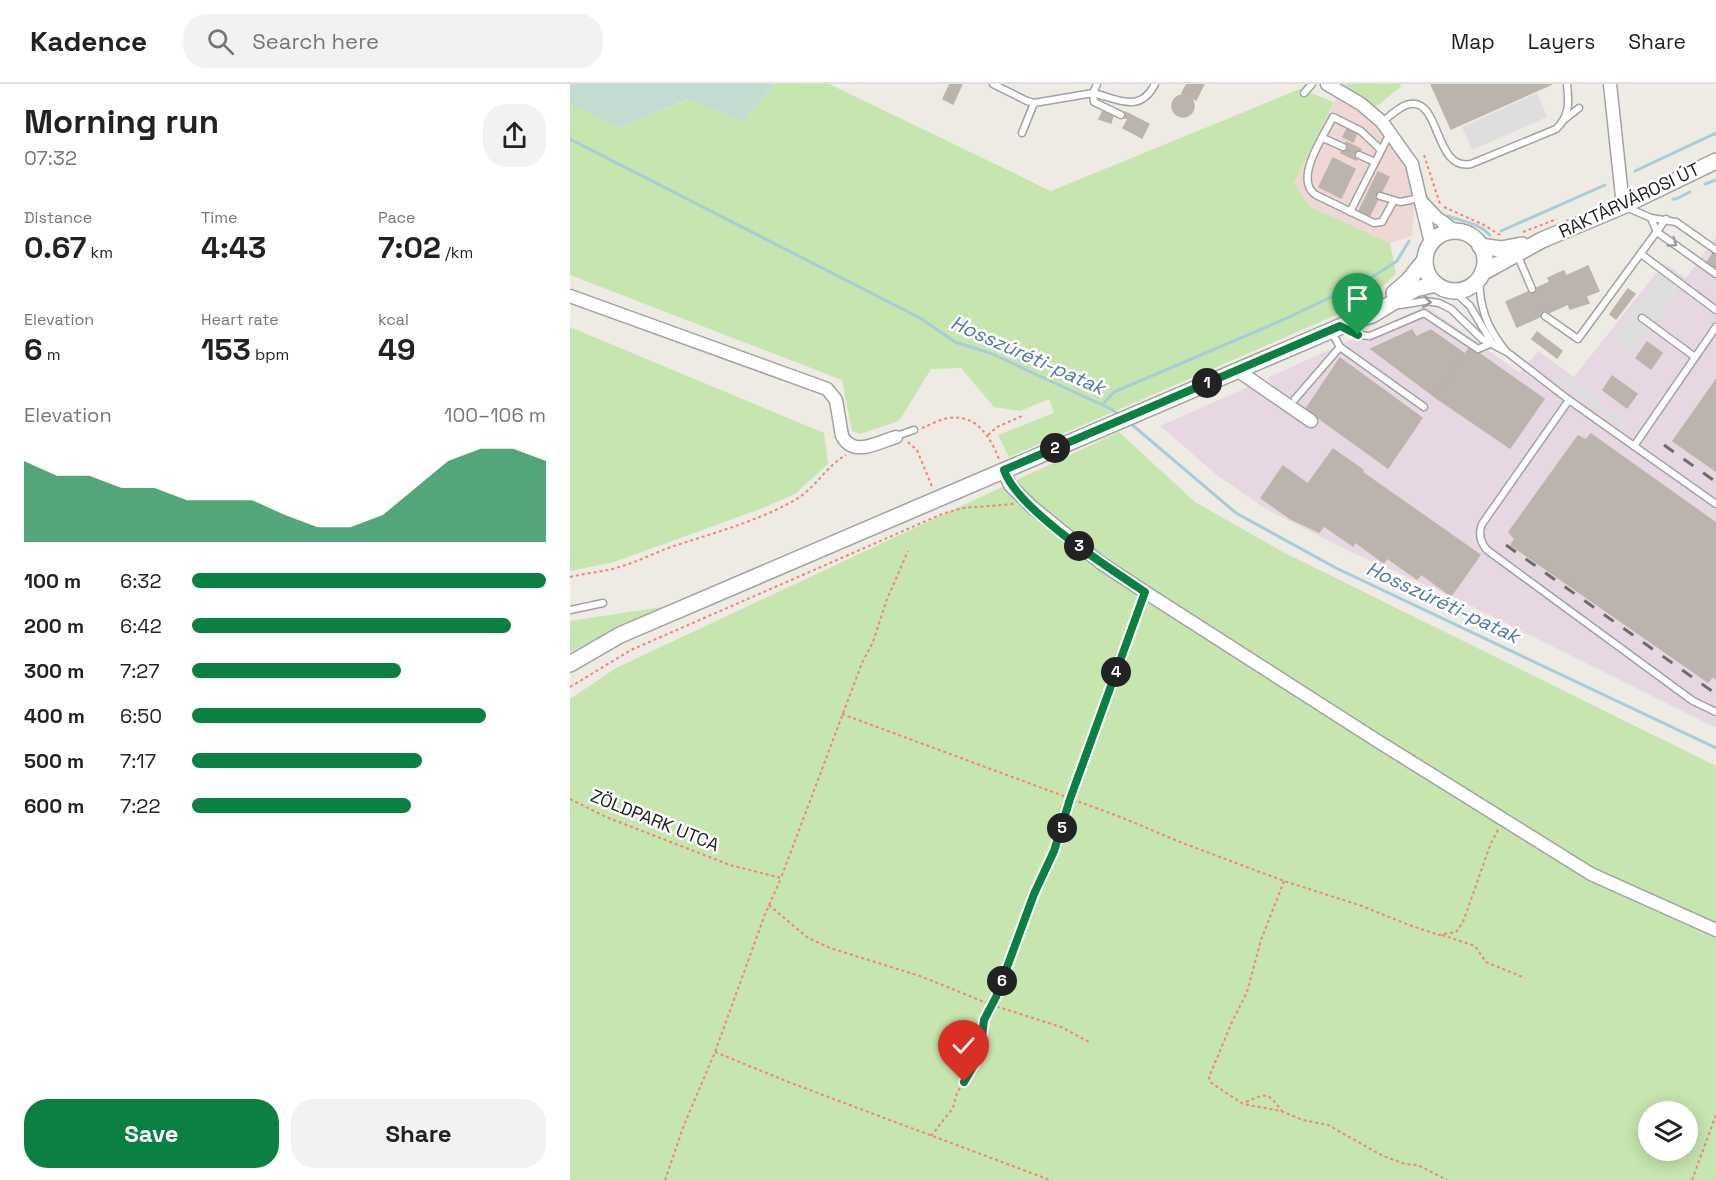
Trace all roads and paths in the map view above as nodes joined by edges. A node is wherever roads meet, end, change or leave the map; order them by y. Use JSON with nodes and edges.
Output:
{"nodes":[{"id":1,"x":993,"y":84,"type":"edge"},
{"id":2,"x":1097,"y":84,"type":"edge"},
{"id":3,"x":1155,"y":84,"type":"edge"},
{"id":4,"x":1312,"y":84,"type":"edge"},
{"id":5,"x":1327,"y":84,"type":"edge"},
{"id":6,"x":1568,"y":84,"type":"edge"},
{"id":7,"x":1610,"y":84,"type":"edge"},
{"id":8,"x":1093,"y":93,"type":"junction"},
{"id":9,"x":1304,"y":93,"type":"dead end"},
{"id":10,"x":1034,"y":103,"type":"junction"},
{"id":11,"x":1579,"y":108,"type":"dead end"},
{"id":12,"x":1120,"y":115,"type":"dead end"},
{"id":13,"x":1564,"y":119,"type":"junction"},
{"id":14,"x":1382,"y":122,"type":"junction"},
{"id":15,"x":1390,"y":133,"type":"junction"},
{"id":16,"x":1022,"y":134,"type":"dead end"},
{"id":17,"x":1323,"y":138,"type":"junction"},
{"id":18,"x":1343,"y":147,"type":"dead end"},
{"id":19,"x":1381,"y":150,"type":"junction"},
{"id":20,"x":1359,"y":155,"type":"dead end"},
{"id":21,"x":1424,"y":155,"type":"dead end"},
{"id":22,"x":1716,"y":160,"type":"edge"},
{"id":23,"x":1375,"y":162,"type":"junction"},
{"id":24,"x":1380,"y":196,"type":"dead end"},
{"id":25,"x":1421,"y":200,"type":"junction"},
{"id":26,"x":1393,"y":202,"type":"junction"},
{"id":27,"x":1623,"y":206,"type":"junction"},
{"id":28,"x":1350,"y":212,"type":"junction"},
{"id":29,"x":1560,"y":217,"type":"dead end"},
{"id":30,"x":1652,"y":218,"type":"junction"},
{"id":31,"x":1666,"y":219,"type":"junction"},
{"id":32,"x":1455,"y":231,"type":"junction"},
{"id":33,"x":1522,"y":232,"type":"dead end"},
{"id":34,"x":1657,"y":232,"type":"junction"},
{"id":35,"x":1507,"y":236,"type":"dead end"},
{"id":36,"x":1542,"y":240,"type":"junction"},
{"id":37,"x":1431,"y":243,"type":"junction"},
{"id":38,"x":1480,"y":246,"type":"junction"},
{"id":39,"x":1716,"y":250,"type":"edge"},
{"id":40,"x":1517,"y":254,"type":"junction"},
{"id":41,"x":1641,"y":254,"type":"junction"},
{"id":42,"x":1425,"y":260,"type":"junction"},
{"id":43,"x":1716,"y":274,"type":"edge"},
{"id":44,"x":1481,"y":276,"type":"junction"},
{"id":45,"x":1436,"y":284,"type":"junction"},
{"id":46,"x":1532,"y":289,"type":"dead end"},
{"id":47,"x":1454,"y":291,"type":"junction"},
{"id":48,"x":570,"y":296,"type":"edge"},
{"id":49,"x":1716,"y":310,"type":"edge"},
{"id":50,"x":1545,"y":316,"type":"dead end"},
{"id":51,"x":1365,"y":317,"type":"junction"},
{"id":52,"x":1642,"y":318,"type":"dead end"},
{"id":53,"x":1716,"y":327,"type":"edge"},
{"id":54,"x":1336,"y":328,"type":"junction"},
{"id":55,"x":1492,"y":343,"type":"junction"},
{"id":56,"x":1340,"y":347,"type":"junction"},
{"id":57,"x":1507,"y":352,"type":"junction"},
{"id":58,"x":1695,"y":357,"type":"junction"},
{"id":59,"x":1237,"y":369,"type":"junction"},
{"id":60,"x":1295,"y":399,"type":"dead end"},
{"id":61,"x":1569,"y":400,"type":"junction"},
{"id":62,"x":1424,"y":407,"type":"dead end"},
{"id":63,"x":1022,"y":416,"type":"dead end"},
{"id":64,"x":1311,"y":421,"type":"dead end"},
{"id":65,"x":914,"y":430,"type":"joint"},
{"id":66,"x":988,"y":435,"type":"junction"},
{"id":67,"x":896,"y":437,"type":"junction"},
{"id":68,"x":1634,"y":446,"type":"junction"},
{"id":69,"x":859,"y":447,"type":"junction"},
{"id":70,"x":1004,"y":470,"type":"junction"},
{"id":71,"x":937,"y":499,"type":"junction"},
{"id":72,"x":1026,"y":502,"type":"junction"},
{"id":73,"x":1716,"y":504,"type":"edge"},
{"id":74,"x":908,"y":551,"type":"dead end"},
{"id":75,"x":570,"y":577,"type":"edge"},
{"id":76,"x":1145,"y":592,"type":"junction"},
{"id":77,"x":603,"y":603,"type":"dead end"},
{"id":78,"x":570,"y":610,"type":"edge"},
{"id":79,"x":570,"y":664,"type":"edge"},
{"id":80,"x":570,"y":687,"type":"edge"},
{"id":81,"x":1716,"y":712,"type":"edge"},
{"id":82,"x":842,"y":714,"type":"junction"},
{"id":83,"x":570,"y":799,"type":"edge"},
{"id":84,"x":1070,"y":799,"type":"junction"},
{"id":85,"x":1504,"y":820,"type":"junction"},
{"id":86,"x":781,"y":878,"type":"junction"},
{"id":87,"x":1284,"y":881,"type":"junction"},
{"id":88,"x":770,"y":905,"type":"junction"},
{"id":89,"x":1716,"y":930,"type":"edge"},
{"id":90,"x":1439,"y":934,"type":"junction"},
{"id":91,"x":1525,"y":978,"type":"dead end"},
{"id":92,"x":992,"y":1005,"type":"junction"},
{"id":93,"x":1091,"y":1042,"type":"dead end"},
{"id":94,"x":716,"y":1052,"type":"junction"},
{"id":95,"x":1243,"y":1104,"type":"junction"},
{"id":96,"x":1285,"y":1113,"type":"junction"},
{"id":97,"x":1716,"y":1115,"type":"edge"},
{"id":98,"x":931,"y":1136,"type":"junction"},
{"id":99,"x":665,"y":1180,"type":"edge"},
{"id":100,"x":1050,"y":1180,"type":"edge"},
{"id":101,"x":1447,"y":1180,"type":"edge"},
{"id":102,"x":1692,"y":1180,"type":"edge"}],
"edges":[{"from":1,"to":10,"type":"lane"},
{"from":2,"to":8,"type":"lane"},
{"from":3,"to":8,"type":"lane"},
{"from":4,"to":9,"type":"lane"},
{"from":5,"to":14,"type":"street"},
{"from":6,"to":13,"type":"lane"},
{"from":7,"to":27,"type":"street"},
{"from":8,"to":10,"type":"lane"},
{"from":8,"to":12,"type":"lane"},
{"from":10,"to":16,"type":"lane"},
{"from":11,"to":13,"type":"lane"},
{"from":13,"to":14,"type":"lane"},
{"from":14,"to":15,"type":"street"},
{"from":15,"to":19,"type":"lane"},
{"from":15,"to":25,"type":"street"},
{"from":17,"to":18,"type":"lane"},
{"from":17,"to":19,"type":"lane"},
{"from":17,"to":28,"type":"lane"},
{"from":19,"to":23,"type":"lane"},
{"from":20,"to":23,"type":"lane"},
{"from":21,"to":35,"type":"path"},
{"from":22,"to":27,"type":"street","name":"RAKTÁRVÁROSI ÚT"},
{"from":23,"to":28,"type":"lane"},
{"from":24,"to":26,"type":"lane"},
{"from":25,"to":26,"type":"lane"},
{"from":25,"to":32,"type":"street"},
{"from":25,"to":37,"type":"street"},
{"from":26,"to":28,"type":"lane"},
{"from":27,"to":30,"type":"lane"},
{"from":27,"to":36,"type":"street","name":"RAKTÁRVÁROSI ÚT"},
{"from":29,"to":33,"type":"path"},
{"from":30,"to":31,"type":"lane"},
{"from":30,"to":34,"type":"lane"},
{"from":31,"to":34,"type":"lane"},
{"from":31,"to":39,"type":"lane"},
{"from":32,"to":37,"type":"street"},
{"from":32,"to":38,"type":"street","name":"RAKTÁRVÁROSI ÚT"},
{"from":34,"to":41,"type":"lane"},
{"from":34,"to":43,"type":"lane","one_way":true},
{"from":36,"to":38,"type":"street","name":"RAKTÁRVÁROSI ÚT"},
{"from":36,"to":40,"type":"street","name":"RAKTÁRVÁROSI ÚT"},
{"from":37,"to":42,"type":"street"},
{"from":38,"to":44,"type":"street"},
{"from":40,"to":44,"type":"street","name":"RAKTÁRVÁROSI ÚT"},
{"from":40,"to":46,"type":"lane"},
{"from":41,"to":49,"type":"lane"},
{"from":41,"to":50,"type":"lane"},
{"from":42,"to":45,"type":"street"},
{"from":42,"to":51,"type":"street"},
{"from":44,"to":47,"type":"street","name":"RAKTÁRVÁROSI ÚT"},
{"from":44,"to":57,"type":"lane"},
{"from":45,"to":47,"type":"street"},
{"from":45,"to":51,"type":"street"},
{"from":47,"to":55,"type":"lane"},
{"from":48,"to":69,"type":"street"},
{"from":51,"to":54,"type":"street"},
{"from":51,"to":55,"type":"lane","one_way":true},
{"from":52,"to":58,"type":"lane"},
{"from":53,"to":58,"type":"lane"},
{"from":54,"to":55,"type":"lane"},
{"from":54,"to":56,"type":"lane"},
{"from":54,"to":59,"type":"street"},
{"from":55,"to":57,"type":"lane"},
{"from":56,"to":60,"type":"lane"},
{"from":56,"to":62,"type":"lane"},
{"from":57,"to":61,"type":"lane"},
{"from":58,"to":68,"type":"lane"},
{"from":59,"to":64,"type":"street"},
{"from":59,"to":70,"type":"street"},
{"from":61,"to":68,"type":"lane"},
{"from":61,"to":81,"type":"lane"},
{"from":63,"to":66,"type":"path"},
{"from":65,"to":66,"type":"path"},
{"from":65,"to":67,"type":"lane"},
{"from":66,"to":70,"type":"path"},
{"from":67,"to":69,"type":"street"},
{"from":67,"to":71,"type":"path"},
{"from":68,"to":73,"type":"lane"},
{"from":69,"to":75,"type":"path"},
{"from":70,"to":71,"type":"street"},
{"from":70,"to":72,"type":"street"},
{"from":71,"to":79,"type":"street"},
{"from":72,"to":76,"type":"street"},
{"from":72,"to":80,"type":"path"},
{"from":74,"to":82,"type":"path"},
{"from":76,"to":84,"type":"path"},
{"from":76,"to":85,"type":"street"},
{"from":77,"to":78,"type":"lane"},
{"from":82,"to":84,"type":"path"},
{"from":82,"to":86,"type":"path"},
{"from":83,"to":86,"type":"path","name":"ZÖLDPARK UTCA"},
{"from":84,"to":87,"type":"path"},
{"from":84,"to":92,"type":"path"},
{"from":85,"to":89,"type":"street"},
{"from":85,"to":90,"type":"path"},
{"from":86,"to":88,"type":"path"},
{"from":87,"to":90,"type":"path"},
{"from":87,"to":95,"type":"path"},
{"from":88,"to":92,"type":"path"},
{"from":88,"to":94,"type":"path"},
{"from":90,"to":91,"type":"path"},
{"from":92,"to":93,"type":"path"},
{"from":92,"to":98,"type":"path"},
{"from":94,"to":98,"type":"path"},
{"from":94,"to":99,"type":"path"},
{"from":95,"to":96,"type":"path"},
{"from":95,"to":96,"type":"path"},
{"from":96,"to":101,"type":"path"},
{"from":97,"to":102,"type":"path"},
{"from":98,"to":100,"type":"path"}]}
